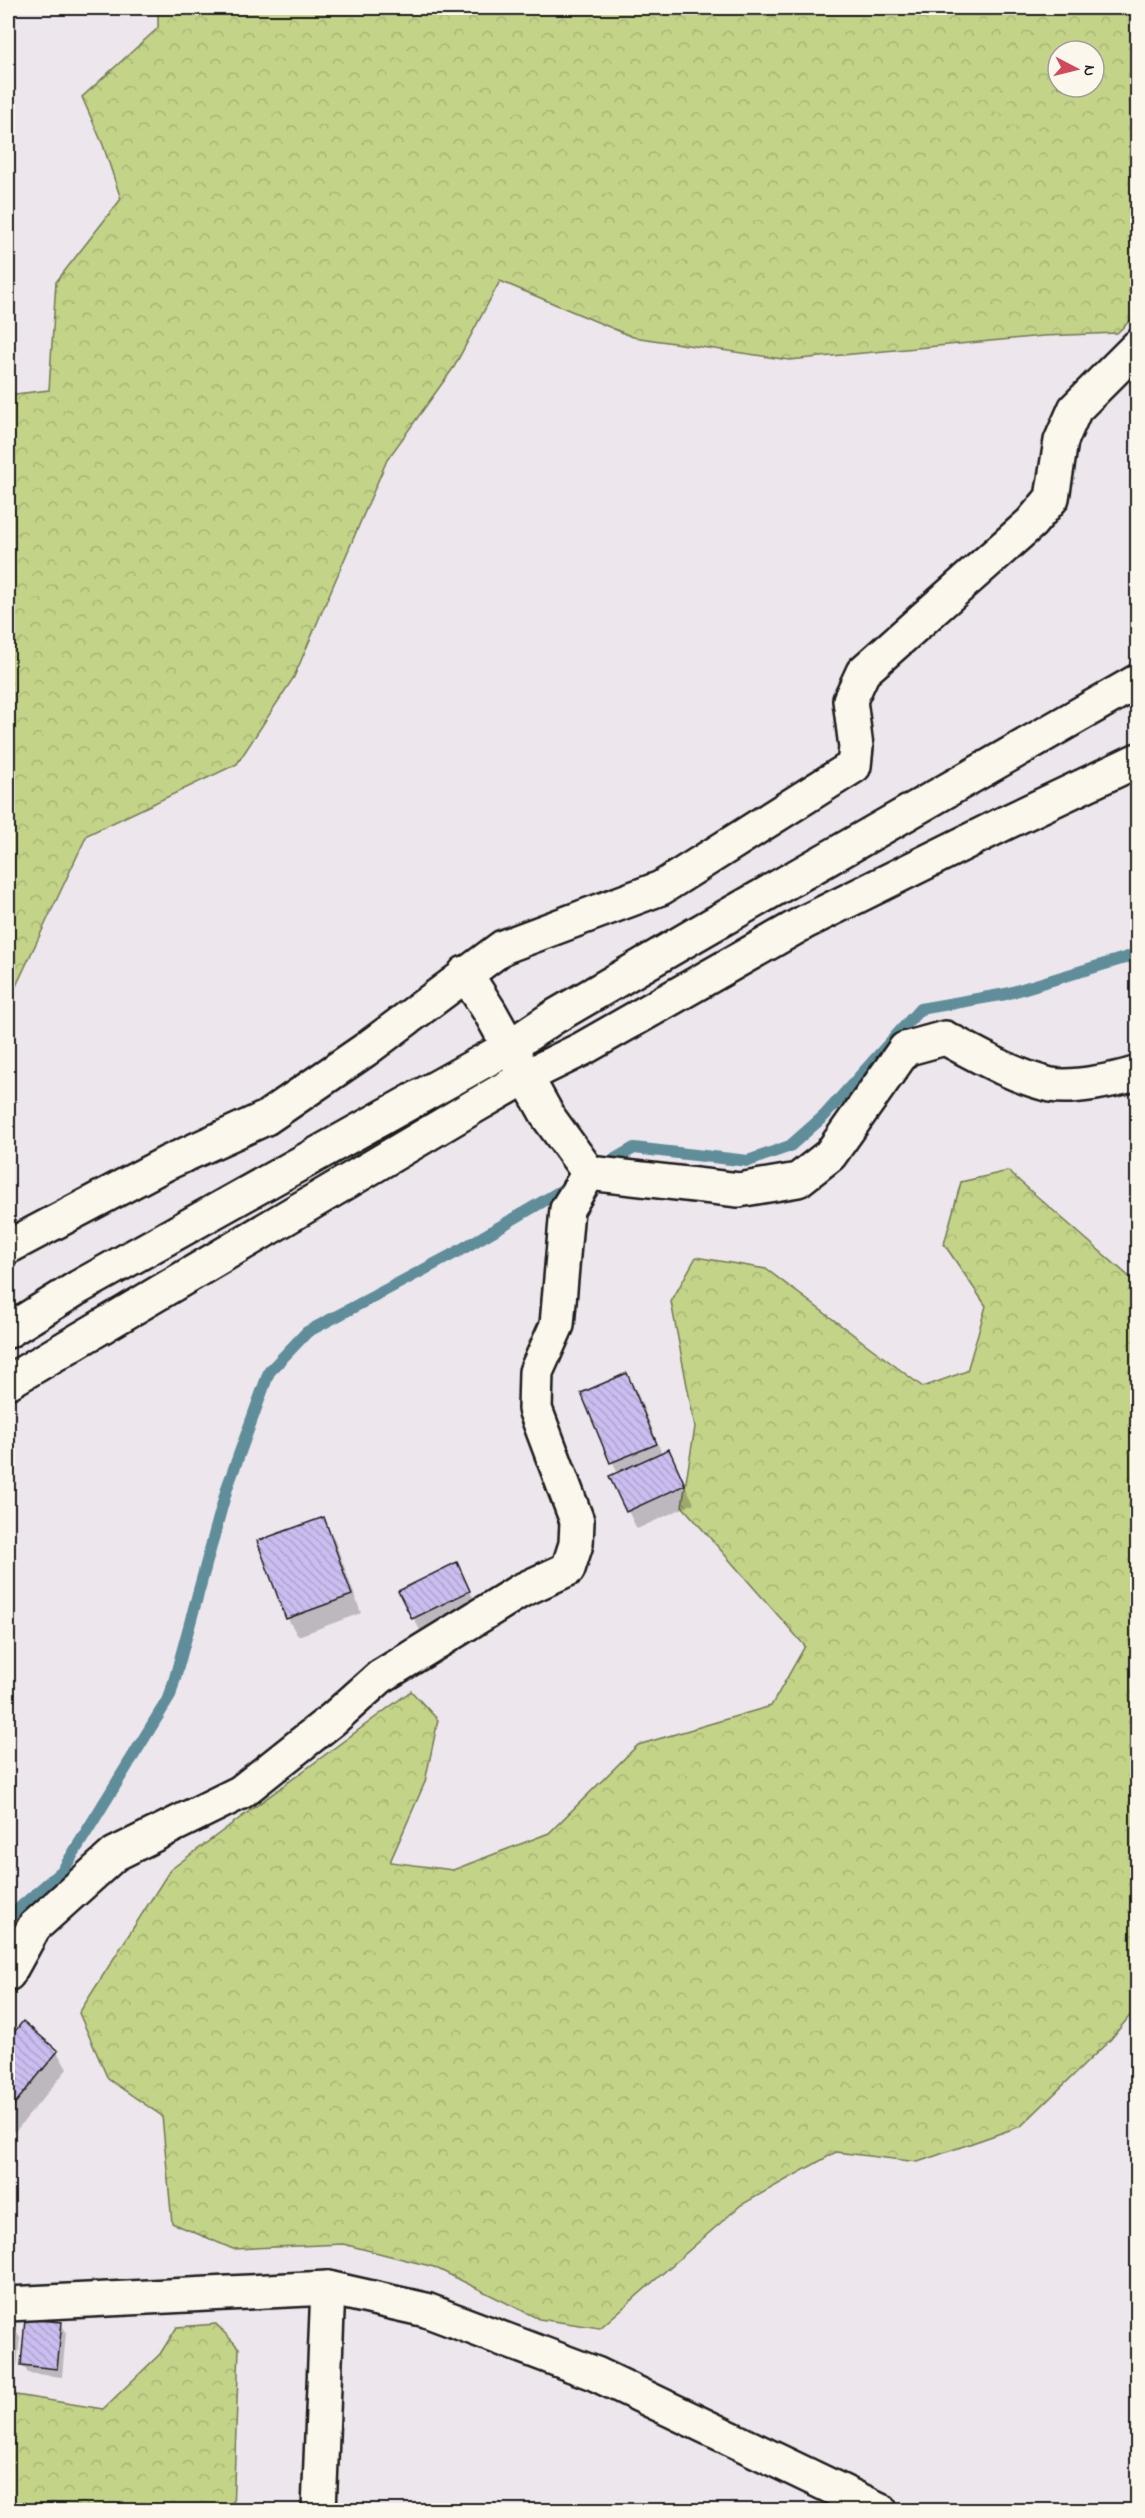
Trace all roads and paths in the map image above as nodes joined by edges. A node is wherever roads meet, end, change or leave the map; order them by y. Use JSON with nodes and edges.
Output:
{"nodes":[{"id":1,"x":1137,"y":346,"type":"edge"},
{"id":2,"x":1137,"y":681,"type":"edge"},
{"id":3,"x":1137,"y":760,"type":"edge"},
{"id":4,"x":465,"y":973,"type":"junction"},
{"id":5,"x":509,"y":1047,"type":"junction"},
{"id":6,"x":1137,"y":1073,"type":"edge"},
{"id":7,"x":527,"y":1076,"type":"junction"},
{"id":8,"x":589,"y":1173,"type":"junction"},
{"id":9,"x":8,"y":1247,"type":"edge"},
{"id":10,"x":8,"y":1331,"type":"edge"},
{"id":11,"x":8,"y":1382,"type":"edge"},
{"id":12,"x":8,"y":1974,"type":"edge"},
{"id":13,"x":328,"y":2288,"type":"junction"},
{"id":14,"x":8,"y":2304,"type":"edge"},
{"id":15,"x":319,"y":2511,"type":"edge"},
{"id":16,"x":880,"y":2511,"type":"edge"}],
"edges":[{"from":1,"to":4,"type":"street"},
{"from":2,"to":5,"type":"street"},
{"from":3,"to":7,"type":"street"},
{"from":4,"to":5,"type":"street"},
{"from":4,"to":9,"type":"street"},
{"from":5,"to":7,"type":"street"},
{"from":5,"to":10,"type":"street"},
{"from":6,"to":8,"type":"street"},
{"from":7,"to":8,"type":"street"},
{"from":7,"to":11,"type":"street"},
{"from":8,"to":12,"type":"street"},
{"from":13,"to":14,"type":"street"},
{"from":13,"to":15,"type":"street"},
{"from":13,"to":16,"type":"street"}]}
